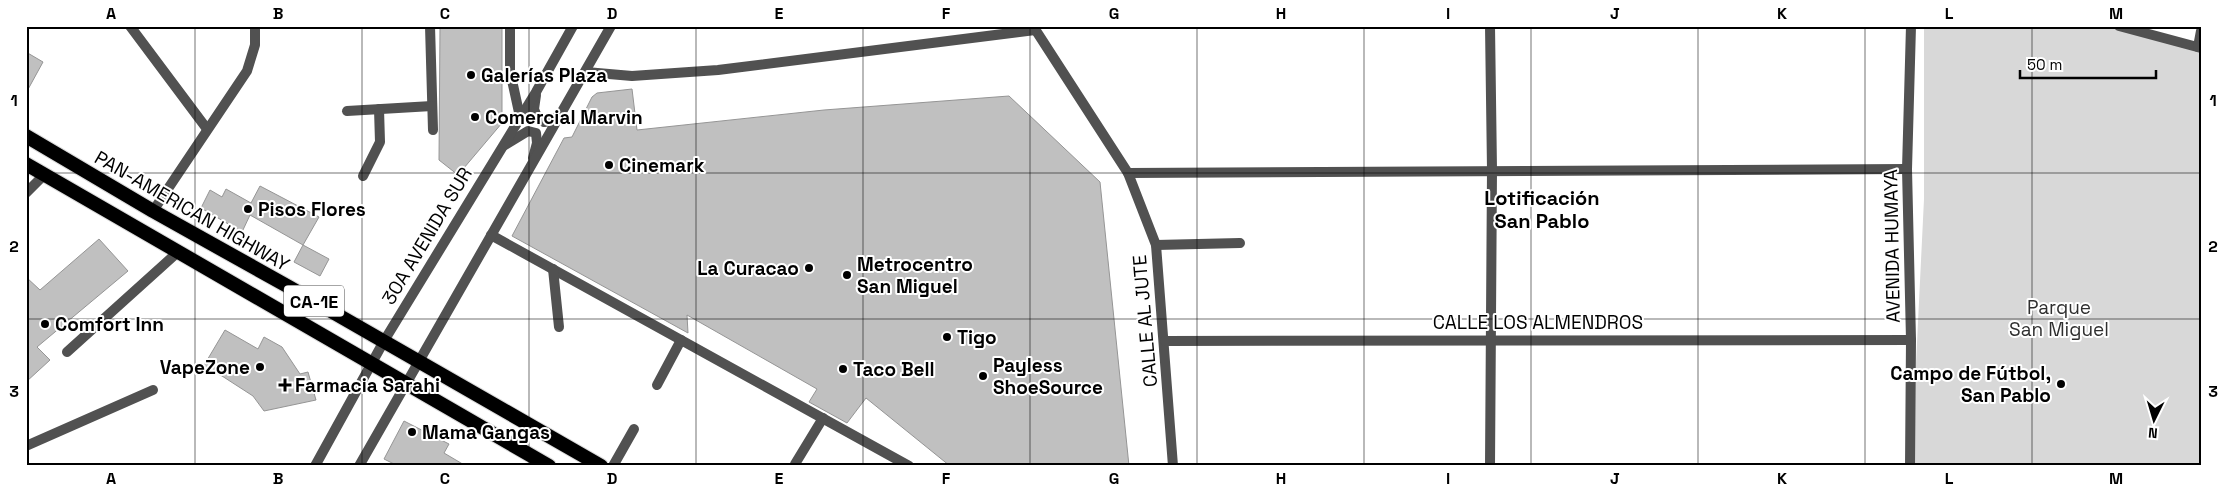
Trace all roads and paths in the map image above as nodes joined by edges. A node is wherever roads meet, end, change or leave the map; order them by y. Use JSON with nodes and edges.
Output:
{"nodes":[{"id":1,"x":130,"y":26,"type":"edge"},
{"id":2,"x":254,"y":26,"type":"edge"},
{"id":3,"x":430,"y":26,"type":"edge"},
{"id":4,"x":510,"y":26,"type":"edge"},
{"id":5,"x":573,"y":26,"type":"edge"},
{"id":6,"x":611,"y":26,"type":"edge"},
{"id":7,"x":1490,"y":26,"type":"edge"},
{"id":8,"x":1911,"y":26,"type":"edge"},
{"id":9,"x":2119,"y":26,"type":"edge"},
{"id":10,"x":1034,"y":28,"type":"edge"},
{"id":11,"x":2201,"y":31,"type":"edge"},
{"id":12,"x":2200,"y":47,"type":"edge"},
{"id":13,"x":586,"y":72,"type":"junction"},
{"id":14,"x":536,"y":92,"type":"junction"},
{"id":15,"x":432,"y":106,"type":"junction"},
{"id":16,"x":379,"y":108,"type":"junction"},
{"id":17,"x":347,"y":111,"type":"dead end"},
{"id":18,"x":563,"y":112,"type":"junction"},
{"id":19,"x":520,"y":117,"type":"junction"},
{"id":20,"x":207,"y":129,"type":"junction"},
{"id":21,"x":433,"y":130,"type":"dead end"},
{"id":22,"x":26,"y":136,"type":"edge"},
{"id":23,"x":501,"y":148,"type":"junction"},
{"id":24,"x":26,"y":164,"type":"edge"},
{"id":25,"x":1907,"y":169,"type":"junction"},
{"id":26,"x":1492,"y":170,"type":"junction"},
{"id":27,"x":530,"y":171,"type":"junction"},
{"id":28,"x":1128,"y":173,"type":"junction"},
{"id":29,"x":44,"y":174,"type":"junction"},
{"id":30,"x":363,"y":176,"type":"dead end"},
{"id":31,"x":26,"y":193,"type":"edge"},
{"id":32,"x":152,"y":212,"type":"junction"},
{"id":33,"x":491,"y":235,"type":"junction"},
{"id":34,"x":1240,"y":243,"type":"dead end"},
{"id":35,"x":1156,"y":244,"type":"junction"},
{"id":36,"x":179,"y":251,"type":"junction"},
{"id":37,"x":553,"y":270,"type":"junction"},
{"id":38,"x":559,"y":327,"type":"dead end"},
{"id":39,"x":1491,"y":339,"type":"junction"},
{"id":40,"x":681,"y":340,"type":"junction"},
{"id":41,"x":1912,"y":340,"type":"junction"},
{"id":42,"x":384,"y":341,"type":"junction"},
{"id":43,"x":1165,"y":341,"type":"junction"},
{"id":44,"x":67,"y":352,"type":"dead end"},
{"id":45,"x":418,"y":362,"type":"junction"},
{"id":46,"x":372,"y":363,"type":"junction"},
{"id":47,"x":406,"y":384,"type":"junction"},
{"id":48,"x":657,"y":385,"type":"dead end"},
{"id":49,"x":154,"y":390,"type":"dead end"},
{"id":50,"x":823,"y":418,"type":"junction"},
{"id":51,"x":634,"y":429,"type":"dead end"},
{"id":52,"x":26,"y":446,"type":"edge"},
{"id":53,"x":796,"y":464,"type":"dead end"},
{"id":54,"x":315,"y":466,"type":"edge"},
{"id":55,"x":359,"y":466,"type":"edge"},
{"id":56,"x":549,"y":466,"type":"edge"},
{"id":57,"x":601,"y":466,"type":"edge"},
{"id":58,"x":613,"y":466,"type":"edge"},
{"id":59,"x":909,"y":466,"type":"edge"},
{"id":60,"x":1173,"y":466,"type":"edge"},
{"id":61,"x":1490,"y":466,"type":"edge"},
{"id":62,"x":1910,"y":466,"type":"edge"}],
"edges":[{"from":1,"to":20,"type":"street"},
{"from":2,"to":20,"type":"street"},
{"from":3,"to":15,"type":"street"},
{"from":4,"to":19,"type":"street"},
{"from":5,"to":14,"type":"street","name":"30A AVENIDA SUR"},
{"from":6,"to":13,"type":"street"},
{"from":7,"to":26,"type":"street"},
{"from":8,"to":25,"type":"street","name":"AVENIDA HUMAYA"},
{"from":9,"to":12,"type":"street"},
{"from":10,"to":13,"type":"street"},
{"from":10,"to":28,"type":"street","name":"CALLE AL JUTE"},
{"from":11,"to":12,"type":"street"},
{"from":13,"to":18,"type":"street"},
{"from":14,"to":18,"type":"street"},
{"from":14,"to":19,"type":"street","name":"30A AVENIDA SUR"},
{"from":15,"to":16,"type":"street"},
{"from":15,"to":21,"type":"street"},
{"from":16,"to":17,"type":"street"},
{"from":16,"to":30,"type":"street"},
{"from":18,"to":27,"type":"street"},
{"from":19,"to":23,"type":"street","name":"30A AVENIDA SUR"},
{"from":20,"to":32,"type":"street"},
{"from":22,"to":32,"type":"highway","name":"PAN-AMERICAN HIGHWAY","number":"CA-1E"},
{"from":23,"to":27,"type":"street"},
{"from":23,"to":42,"type":"street","name":"30A AVENIDA SUR"},
{"from":24,"to":29,"type":"highway","number":"CA-1E"},
{"from":25,"to":26,"type":"street"},
{"from":25,"to":41,"type":"street","name":"AVENIDA HUMAYA"},
{"from":26,"to":28,"type":"street"},
{"from":26,"to":39,"type":"street"},
{"from":27,"to":33,"type":"street"},
{"from":28,"to":35,"type":"street","name":"CALLE AL JUTE"},
{"from":29,"to":31,"type":"street"},
{"from":29,"to":36,"type":"highway","number":"CA-1E"},
{"from":32,"to":42,"type":"highway","name":"PAN-AMERICAN HIGHWAY","number":"CA-1E"},
{"from":33,"to":37,"type":"street"},
{"from":33,"to":45,"type":"street"},
{"from":34,"to":35,"type":"street"},
{"from":35,"to":43,"type":"street","name":"CALLE AL JUTE"},
{"from":36,"to":44,"type":"street"},
{"from":36,"to":46,"type":"highway","number":"CA-1E"},
{"from":37,"to":38,"type":"street"},
{"from":37,"to":40,"type":"street"},
{"from":39,"to":41,"type":"street","name":"CALLE LOS ALMENDROS"},
{"from":39,"to":43,"type":"street","name":"CALLE LOS ALMENDROS"},
{"from":39,"to":61,"type":"street"},
{"from":40,"to":48,"type":"street"},
{"from":40,"to":50,"type":"street"},
{"from":41,"to":62,"type":"street","name":"AVENIDA HUMAYA"},
{"from":42,"to":45,"type":"highway","name":"PAN-AMERICAN HIGHWAY","number":"CA-1E"},
{"from":42,"to":46,"type":"street","name":"30A AVENIDA SUR"},
{"from":43,"to":60,"type":"street","name":"CALLE AL JUTE"},
{"from":45,"to":47,"type":"street"},
{"from":45,"to":57,"type":"highway","name":"PAN-AMERICAN HIGHWAY","number":"CA-1E"},
{"from":46,"to":47,"type":"highway","number":"CA-1E"},
{"from":46,"to":54,"type":"street","name":"30A AVENIDA SUR"},
{"from":47,"to":55,"type":"street"},
{"from":47,"to":56,"type":"highway","number":"CA-1E"},
{"from":49,"to":52,"type":"street"},
{"from":50,"to":53,"type":"street"},
{"from":50,"to":59,"type":"street"},
{"from":51,"to":58,"type":"street"}]}
